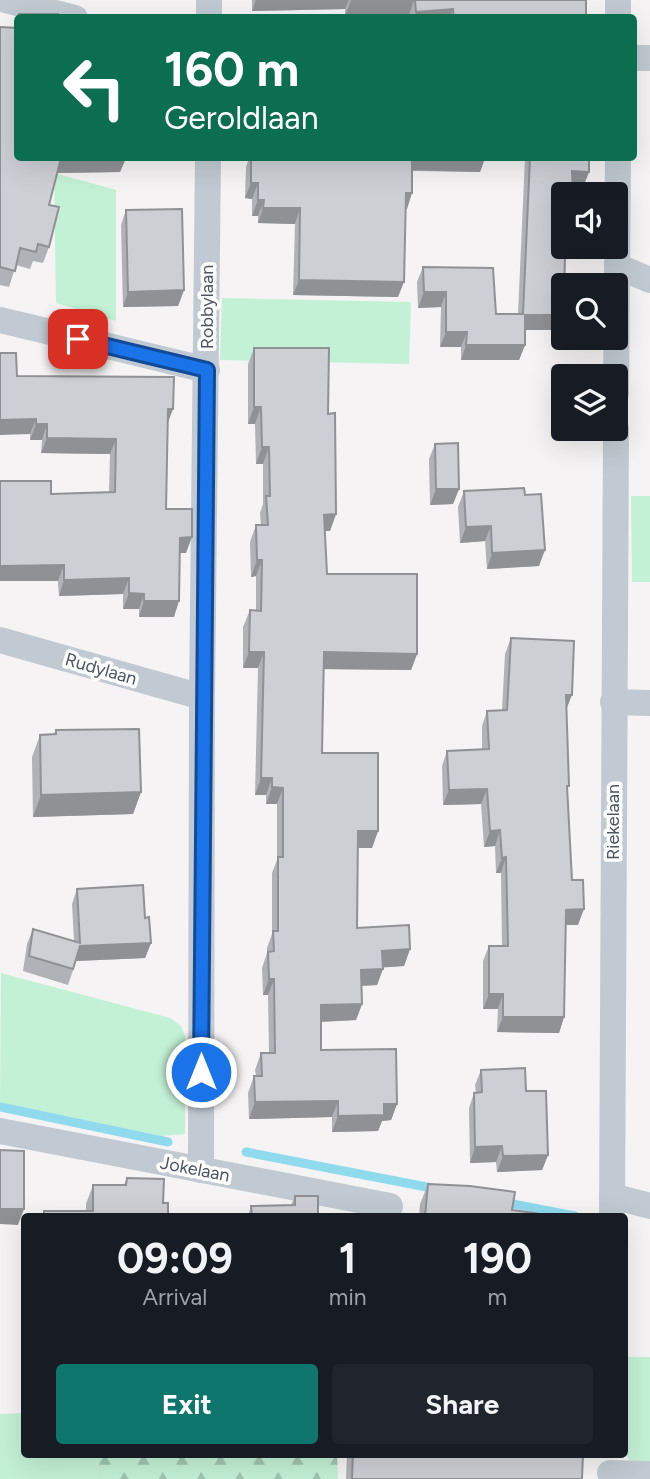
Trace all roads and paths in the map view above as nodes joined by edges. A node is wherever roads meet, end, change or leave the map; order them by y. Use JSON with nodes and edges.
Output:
{"nodes":[{"id":1,"x":5,"y":0,"type":"edge"},
{"id":2,"x":59,"y":14,"type":"edge"},
{"id":3,"x":208,"y":161,"type":"edge"},
{"id":4,"x":618,"y":161,"type":"edge"},
{"id":5,"x":617,"y":266,"type":"junction"},
{"id":6,"x":650,"y":280,"type":"edge"},
{"id":7,"x":0,"y":320,"type":"edge"},
{"id":8,"x":616,"y":364,"type":"edge"},
{"id":9,"x":207,"y":370,"type":"junction"},
{"id":10,"x":616,"y":441,"type":"edge"},
{"id":11,"x":0,"y":640,"type":"edge"},
{"id":12,"x":202,"y":697,"type":"junction"},
{"id":13,"x":613,"y":702,"type":"junction"},
{"id":14,"x":650,"y":703,"type":"edge"},
{"id":15,"x":0,"y":1131,"type":"edge"},
{"id":16,"x":201,"y":1170,"type":"junction"},
{"id":17,"x":390,"y":1206,"type":"dead end"},
{"id":18,"x":612,"y":1206,"type":"edge"},
{"id":19,"x":650,"y":1206,"type":"edge"},
{"id":20,"x":610,"y":1469,"type":"edge"},
{"id":21,"x":650,"y":1474,"type":"edge"}],
"edges":[{"from":1,"to":2,"type":"street"},
{"from":3,"to":9,"type":"street","name":"Robbylaan"},
{"from":4,"to":5,"type":"street"},
{"from":5,"to":6,"type":"street"},
{"from":5,"to":8,"type":"street"},
{"from":7,"to":9,"type":"street"},
{"from":9,"to":12,"type":"street","name":"Robbylaan"},
{"from":10,"to":13,"type":"street","name":"Riekelaan"},
{"from":11,"to":12,"type":"street","name":"Rudylaan"},
{"from":12,"to":16,"type":"street","name":"Robbylaan"},
{"from":13,"to":14,"type":"street"},
{"from":13,"to":18,"type":"street","name":"Riekelaan"},
{"from":15,"to":16,"type":"street","name":"Jokelaan"},
{"from":16,"to":17,"type":"street","name":"Jokelaan"},
{"from":18,"to":19,"type":"street"},
{"from":20,"to":21,"type":"street"}]}
